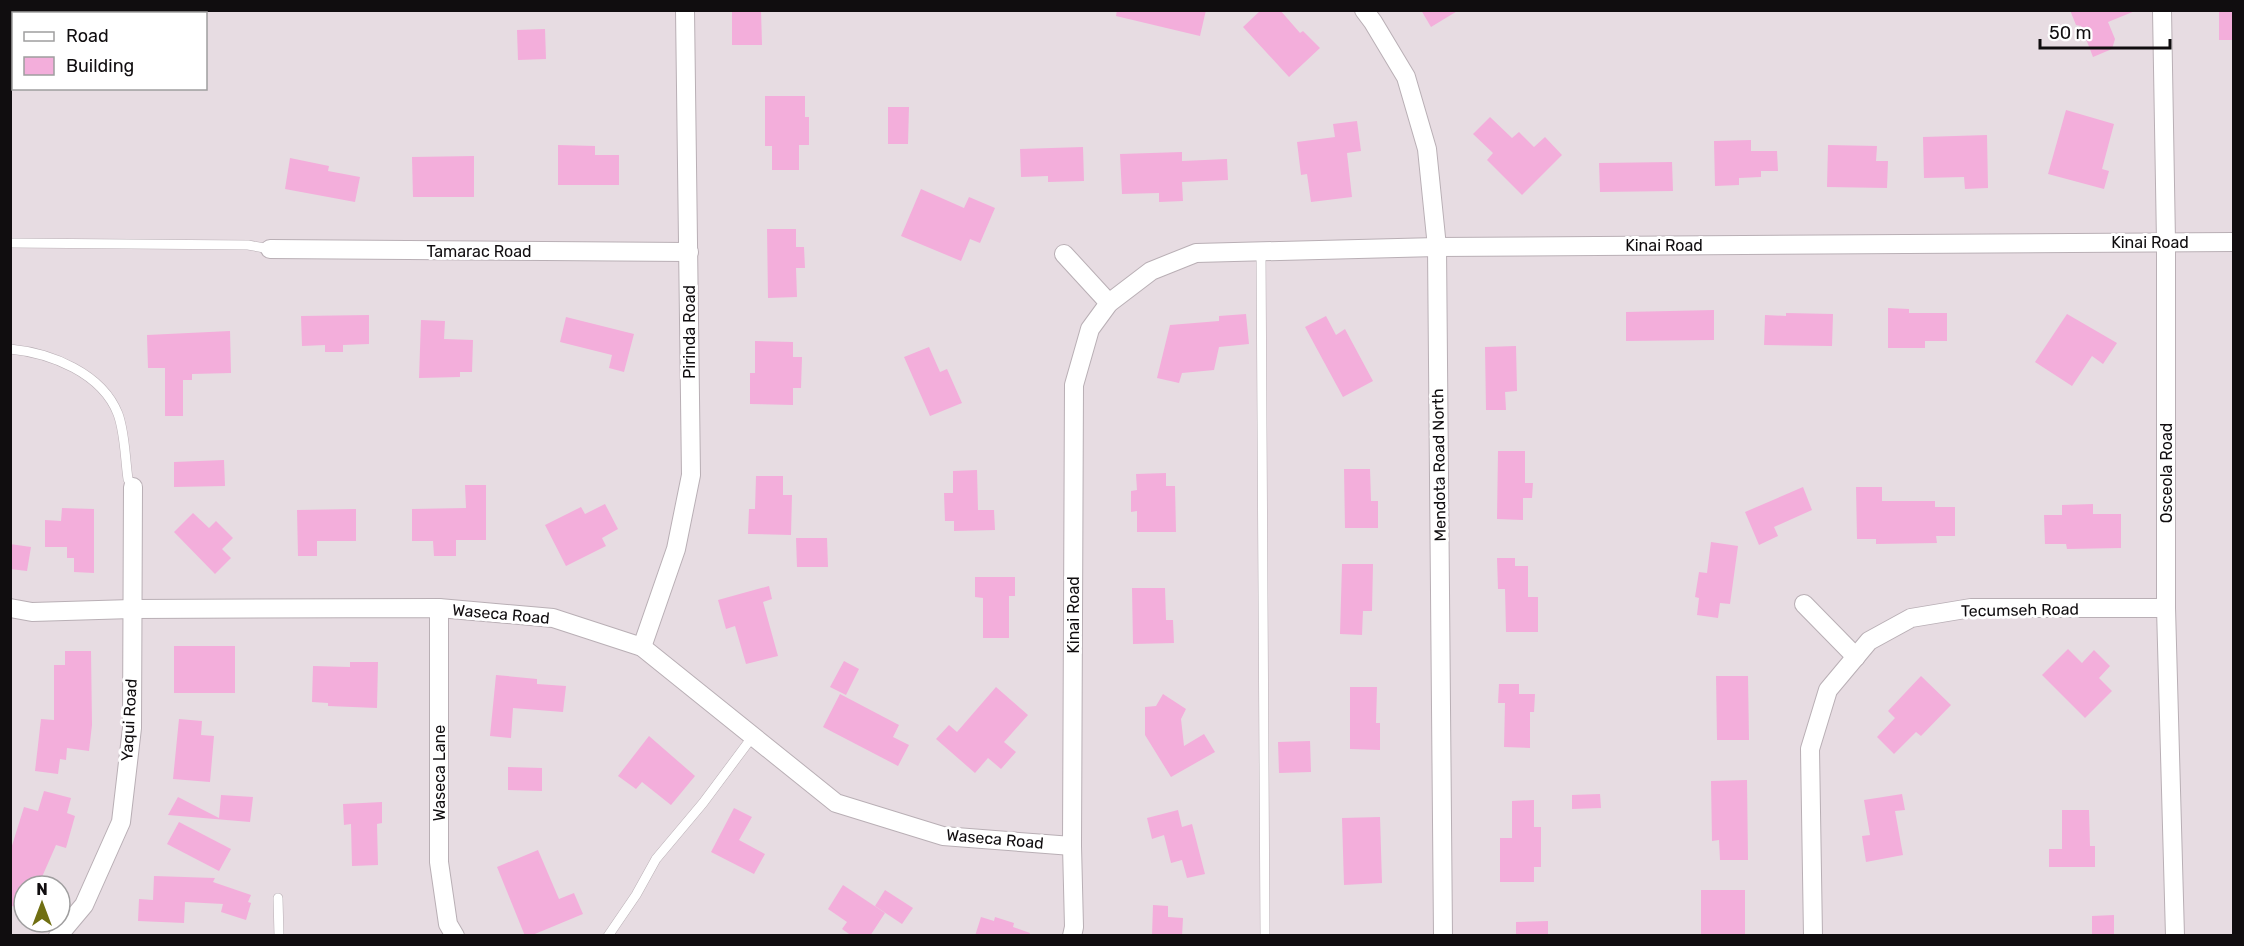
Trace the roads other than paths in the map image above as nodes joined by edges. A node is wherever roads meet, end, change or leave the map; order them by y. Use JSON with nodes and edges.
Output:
{"nodes":[{"id":1,"x":685,"y":10,"type":"edge"},
{"id":2,"x":1364,"y":10,"type":"edge"},
{"id":3,"x":2162,"y":10,"type":"edge"},
{"id":4,"x":2166,"y":242,"type":"junction"},
{"id":5,"x":2234,"y":242,"type":"edge"},
{"id":6,"x":10,"y":243,"type":"edge"},
{"id":7,"x":1437,"y":247,"type":"junction"},
{"id":8,"x":270,"y":249,"type":"joint"},
{"id":9,"x":689,"y":252,"type":"junction"},
{"id":10,"x":1261,"y":252,"type":"junction"},
{"id":11,"x":1064,"y":254,"type":"dead end"},
{"id":12,"x":1109,"y":303,"type":"junction"},
{"id":13,"x":10,"y":349,"type":"edge"},
{"id":14,"x":133,"y":487,"type":"joint"},
{"id":15,"x":1804,"y":603,"type":"dead end"},
{"id":16,"x":10,"y":608,"type":"edge"},
{"id":17,"x":439,"y":608,"type":"junction"},
{"id":18,"x":2166,"y":608,"type":"junction"},
{"id":19,"x":132,"y":609,"type":"junction"},
{"id":20,"x":642,"y":647,"type":"junction"},
{"id":21,"x":1856,"y":657,"type":"junction"},
{"id":22,"x":753,"y":736,"type":"junction"},
{"id":23,"x":1072,"y":846,"type":"junction"},
{"id":24,"x":278,"y":898,"type":"dead end"},
{"id":25,"x":58,"y":936,"type":"edge"},
{"id":26,"x":279,"y":936,"type":"edge"},
{"id":27,"x":455,"y":936,"type":"edge"},
{"id":28,"x":608,"y":936,"type":"edge"},
{"id":29,"x":1072,"y":936,"type":"edge"},
{"id":30,"x":1265,"y":936,"type":"edge"},
{"id":31,"x":1443,"y":936,"type":"edge"},
{"id":32,"x":1813,"y":936,"type":"edge"},
{"id":33,"x":2175,"y":936,"type":"edge"}],
"edges":[{"from":1,"to":9,"type":"street","name":"Pirinda Road"},
{"from":2,"to":7,"type":"street","name":"Mendota Road North"},
{"from":3,"to":4,"type":"street","name":"Osceola Road"},
{"from":4,"to":5,"type":"street","name":"Kinai Road"},
{"from":4,"to":7,"type":"street","name":"Kinai Road"},
{"from":4,"to":18,"type":"street","name":"Osceola Road"},
{"from":6,"to":8,"type":"lane"},
{"from":7,"to":10,"type":"street","name":"Kinai Road"},
{"from":7,"to":31,"type":"street","name":"Mendota Road North"},
{"from":8,"to":9,"type":"street","name":"Tamarac Road"},
{"from":9,"to":20,"type":"street","name":"Pirinda Road"},
{"from":10,"to":12,"type":"street","name":"Kinai Road"},
{"from":10,"to":30,"type":"lane"},
{"from":11,"to":12,"type":"street"},
{"from":12,"to":23,"type":"street","name":"Kinai Road"},
{"from":13,"to":14,"type":"lane"},
{"from":14,"to":19,"type":"street","name":"Yaqui Road"},
{"from":15,"to":21,"type":"street"},
{"from":16,"to":19,"type":"street","name":"Waseca Road"},
{"from":17,"to":19,"type":"street","name":"Waseca Road"},
{"from":17,"to":20,"type":"street","name":"Waseca Road"},
{"from":17,"to":27,"type":"street","name":"Waseca Lane"},
{"from":18,"to":21,"type":"street","name":"Tecumseh Road"},
{"from":18,"to":33,"type":"street","name":"Osceola Road"},
{"from":19,"to":25,"type":"street","name":"Yaqui Road"},
{"from":20,"to":22,"type":"street","name":"Waseca Road"},
{"from":21,"to":32,"type":"street","name":"Tecumseh Road"},
{"from":22,"to":23,"type":"street","name":"Waseca Road"},
{"from":22,"to":28,"type":"lane"},
{"from":23,"to":29,"type":"street","name":"Kinai Road"},
{"from":24,"to":26,"type":"lane"}]}
